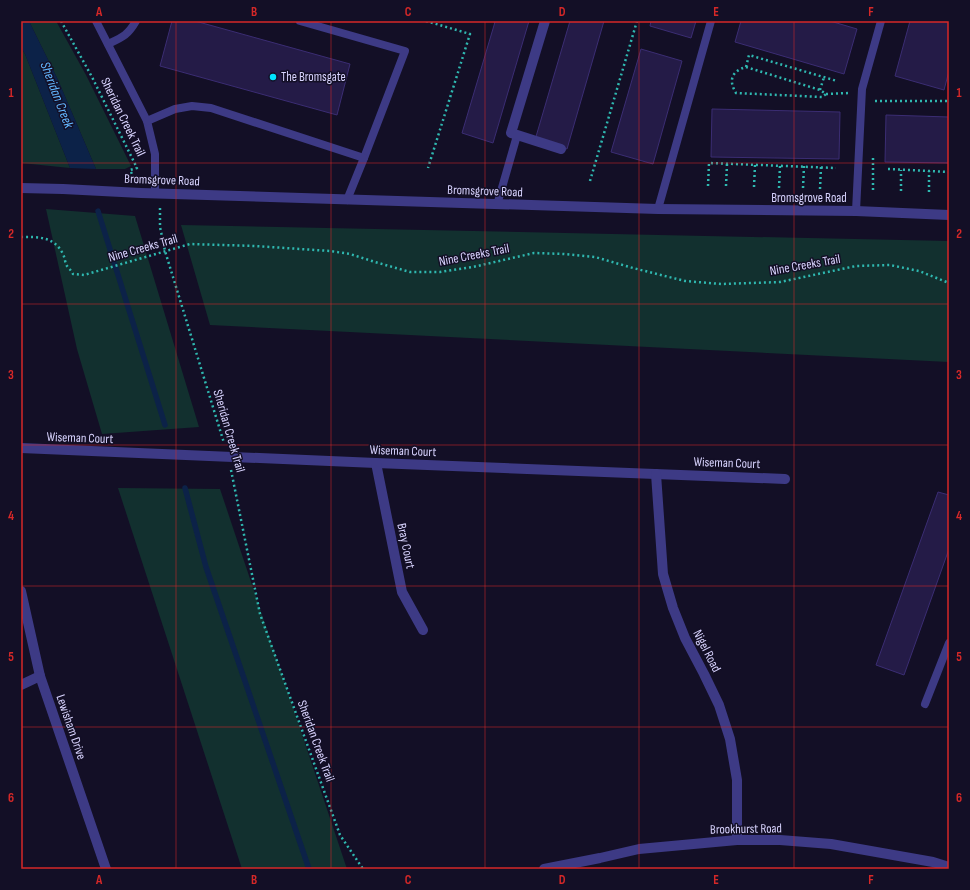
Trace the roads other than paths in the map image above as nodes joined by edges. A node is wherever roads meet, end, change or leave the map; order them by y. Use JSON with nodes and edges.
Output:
{"nodes":[{"id":1,"x":96,"y":21,"type":"edge"},
{"id":2,"x":136,"y":21,"type":"edge"},
{"id":3,"x":300,"y":21,"type":"edge"},
{"id":4,"x":545,"y":21,"type":"edge"},
{"id":5,"x":711,"y":21,"type":"edge"},
{"id":6,"x":881,"y":21,"type":"edge"},
{"id":7,"x":108,"y":44,"type":"junction"},
{"id":8,"x":147,"y":121,"type":"junction"},
{"id":9,"x":516,"y":139,"type":"dead end"},
{"id":10,"x":561,"y":149,"type":"dead end"},
{"id":11,"x":364,"y":158,"type":"junction"},
{"id":12,"x":21,"y":188,"type":"edge"},
{"id":13,"x":155,"y":193,"type":"junction"},
{"id":14,"x":347,"y":200,"type":"junction"},
{"id":15,"x":497,"y":205,"type":"junction"},
{"id":16,"x":658,"y":209,"type":"junction"},
{"id":17,"x":856,"y":211,"type":"junction"},
{"id":18,"x":949,"y":215,"type":"edge"},
{"id":19,"x":21,"y":448,"type":"edge"},
{"id":20,"x":376,"y":464,"type":"junction"},
{"id":21,"x":656,"y":474,"type":"junction"},
{"id":22,"x":785,"y":479,"type":"dead end"},
{"id":23,"x":21,"y":591,"type":"edge"},
{"id":24,"x":423,"y":630,"type":"dead end"},
{"id":25,"x":949,"y":643,"type":"edge"},
{"id":26,"x":40,"y":676,"type":"junction"},
{"id":27,"x":21,"y":685,"type":"edge"},
{"id":28,"x":925,"y":704,"type":"dead end"},
{"id":29,"x":737,"y":840,"type":"junction"},
{"id":30,"x":949,"y":867,"type":"edge"},
{"id":31,"x":557,"y":868,"type":"edge"},
{"id":32,"x":106,"y":869,"type":"edge"},
{"id":33,"x":544,"y":869,"type":"edge"}],
"edges":[{"from":1,"to":7,"type":"lane"},
{"from":2,"to":7,"type":"lane"},
{"from":3,"to":11,"type":"lane"},
{"from":4,"to":10,"type":"street","bridge":true},
{"from":5,"to":16,"type":"lane"},
{"from":6,"to":17,"type":"lane"},
{"from":7,"to":8,"type":"lane"},
{"from":8,"to":11,"type":"lane"},
{"from":8,"to":13,"type":"lane"},
{"from":9,"to":15,"type":"lane"},
{"from":11,"to":14,"type":"lane"},
{"from":12,"to":13,"type":"street","name":"Bromsgrove Road"},
{"from":13,"to":14,"type":"street","name":"Bromsgrove Road"},
{"from":14,"to":15,"type":"street","name":"Bromsgrove Road"},
{"from":15,"to":16,"type":"street","name":"Bromsgrove Road"},
{"from":16,"to":17,"type":"street","name":"Bromsgrove Road"},
{"from":17,"to":18,"type":"street","name":"Bromsgrove Road"},
{"from":19,"to":20,"type":"street","name":"Wiseman Court"},
{"from":20,"to":21,"type":"street","name":"Wiseman Court"},
{"from":20,"to":24,"type":"street","name":"Bray Court"},
{"from":21,"to":22,"type":"street","name":"Wiseman Court"},
{"from":21,"to":29,"type":"street","name":"Nigel Road"},
{"from":23,"to":26,"type":"street","name":"Lewisham Drive"},
{"from":25,"to":28,"type":"lane"},
{"from":26,"to":27,"type":"street"},
{"from":26,"to":32,"type":"street","name":"Lewisham Drive"},
{"from":29,"to":30,"type":"street","name":"Brookhurst Road"},
{"from":29,"to":31,"type":"street","name":"Brookhurst Road"},
{"from":31,"to":33,"type":"street","name":"Brookhurst Road"}]}
